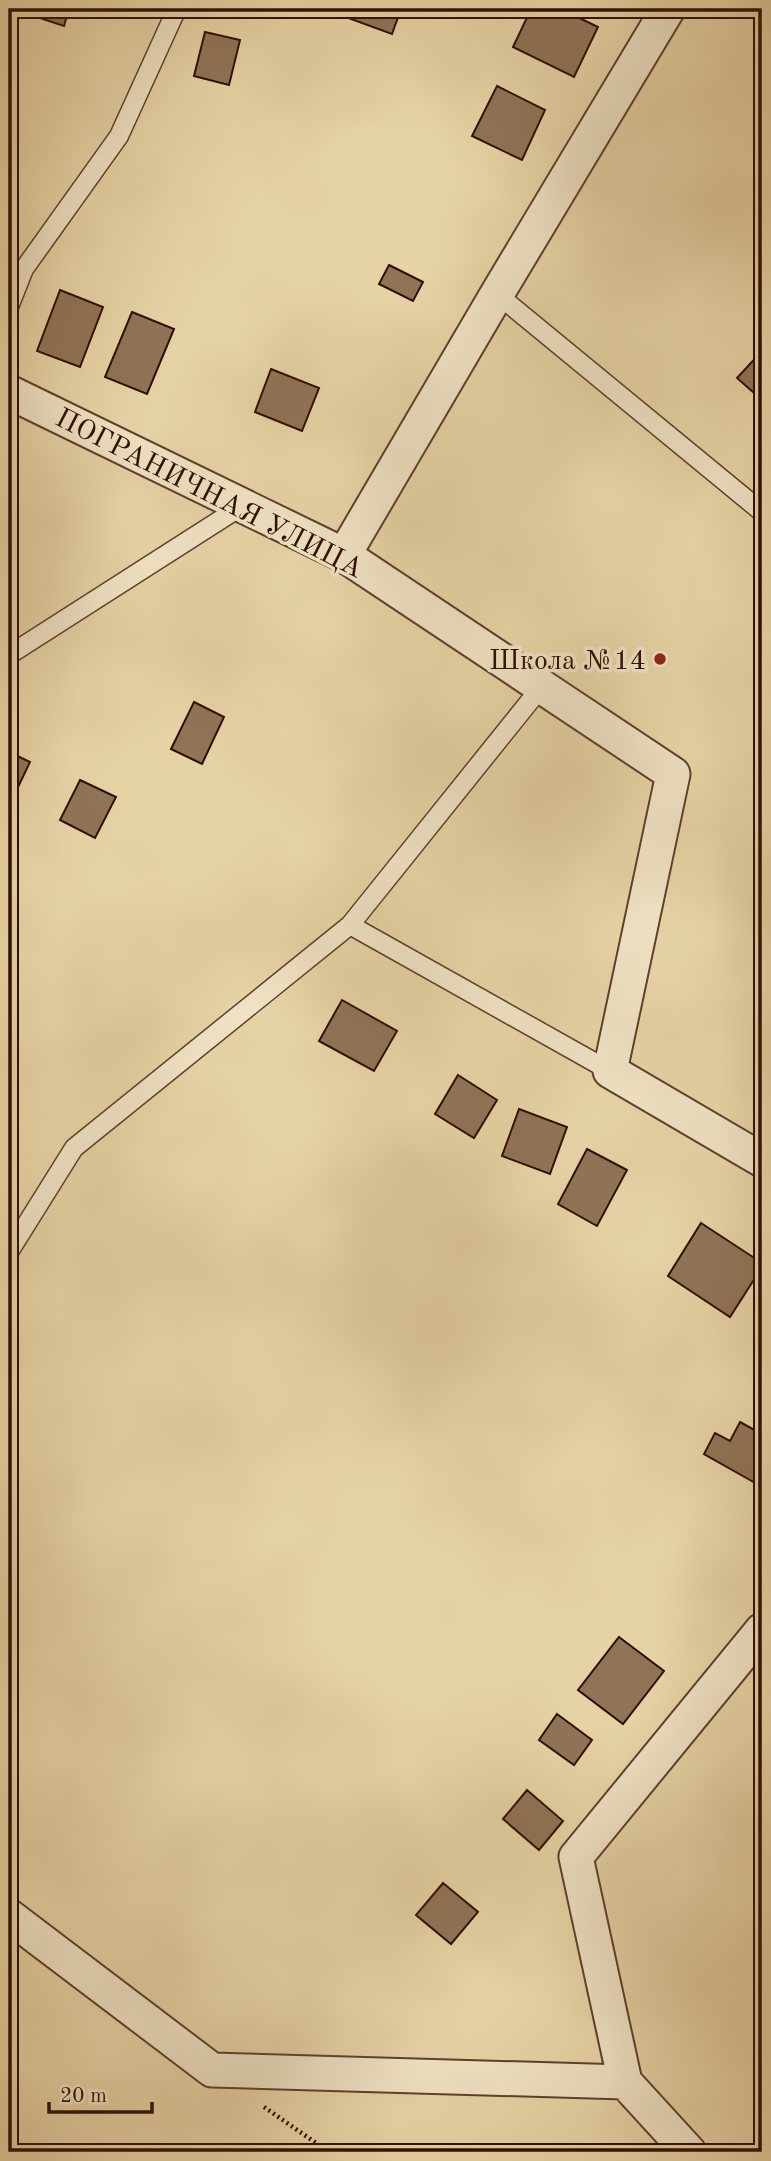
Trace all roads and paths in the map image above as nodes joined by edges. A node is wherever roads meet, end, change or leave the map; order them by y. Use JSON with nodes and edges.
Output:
{"nodes":[{"id":1,"x":668,"y":9,"type":"edge"},
{"id":2,"x":174,"y":15,"type":"dead end"},
{"id":3,"x":497,"y":294,"type":"junction"},
{"id":4,"x":9,"y":307,"type":"edge"},
{"id":5,"x":9,"y":392,"type":"edge"},
{"id":6,"x":242,"y":506,"type":"junction"},
{"id":7,"x":762,"y":512,"type":"edge"},
{"id":8,"x":344,"y":555,"type":"junction"},
{"id":9,"x":9,"y":655,"type":"edge"},
{"id":10,"x":542,"y":686,"type":"junction"},
{"id":11,"x":350,"y":925,"type":"junction"},
{"id":12,"x":610,"y":1071,"type":"junction"},
{"id":13,"x":762,"y":1160,"type":"edge"},
{"id":14,"x":9,"y":1252,"type":"edge"},
{"id":15,"x":762,"y":1630,"type":"edge"},
{"id":16,"x":9,"y":1916,"type":"edge"},
{"id":17,"x":625,"y":2082,"type":"junction"},
{"id":18,"x":254,"y":2100,"type":"dead end"},
{"id":19,"x":328,"y":2152,"type":"edge"},
{"id":20,"x":689,"y":2152,"type":"edge"}],
"edges":[{"from":1,"to":3,"type":"street"},
{"from":2,"to":4,"type":"lane"},
{"from":3,"to":7,"type":"lane"},
{"from":3,"to":8,"type":"street"},
{"from":5,"to":6,"type":"street","name":"ПОГРАНИЧНАЯ УЛИЦА"},
{"from":6,"to":8,"type":"street","name":"ПОГРАНИЧНАЯ УЛИЦА"},
{"from":6,"to":9,"type":"lane"},
{"from":8,"to":10,"type":"street","name":"ПОГРАНИЧНАЯ УЛИЦА"},
{"from":10,"to":11,"type":"lane"},
{"from":10,"to":12,"type":"street","name":"ПОГРАНИЧНАЯ УЛИЦА"},
{"from":11,"to":12,"type":"lane"},
{"from":11,"to":14,"type":"lane"},
{"from":12,"to":13,"type":"street"},
{"from":15,"to":17,"type":"street"},
{"from":16,"to":17,"type":"street"},
{"from":17,"to":20,"type":"street"},
{"from":18,"to":19,"type":"path"}]}
